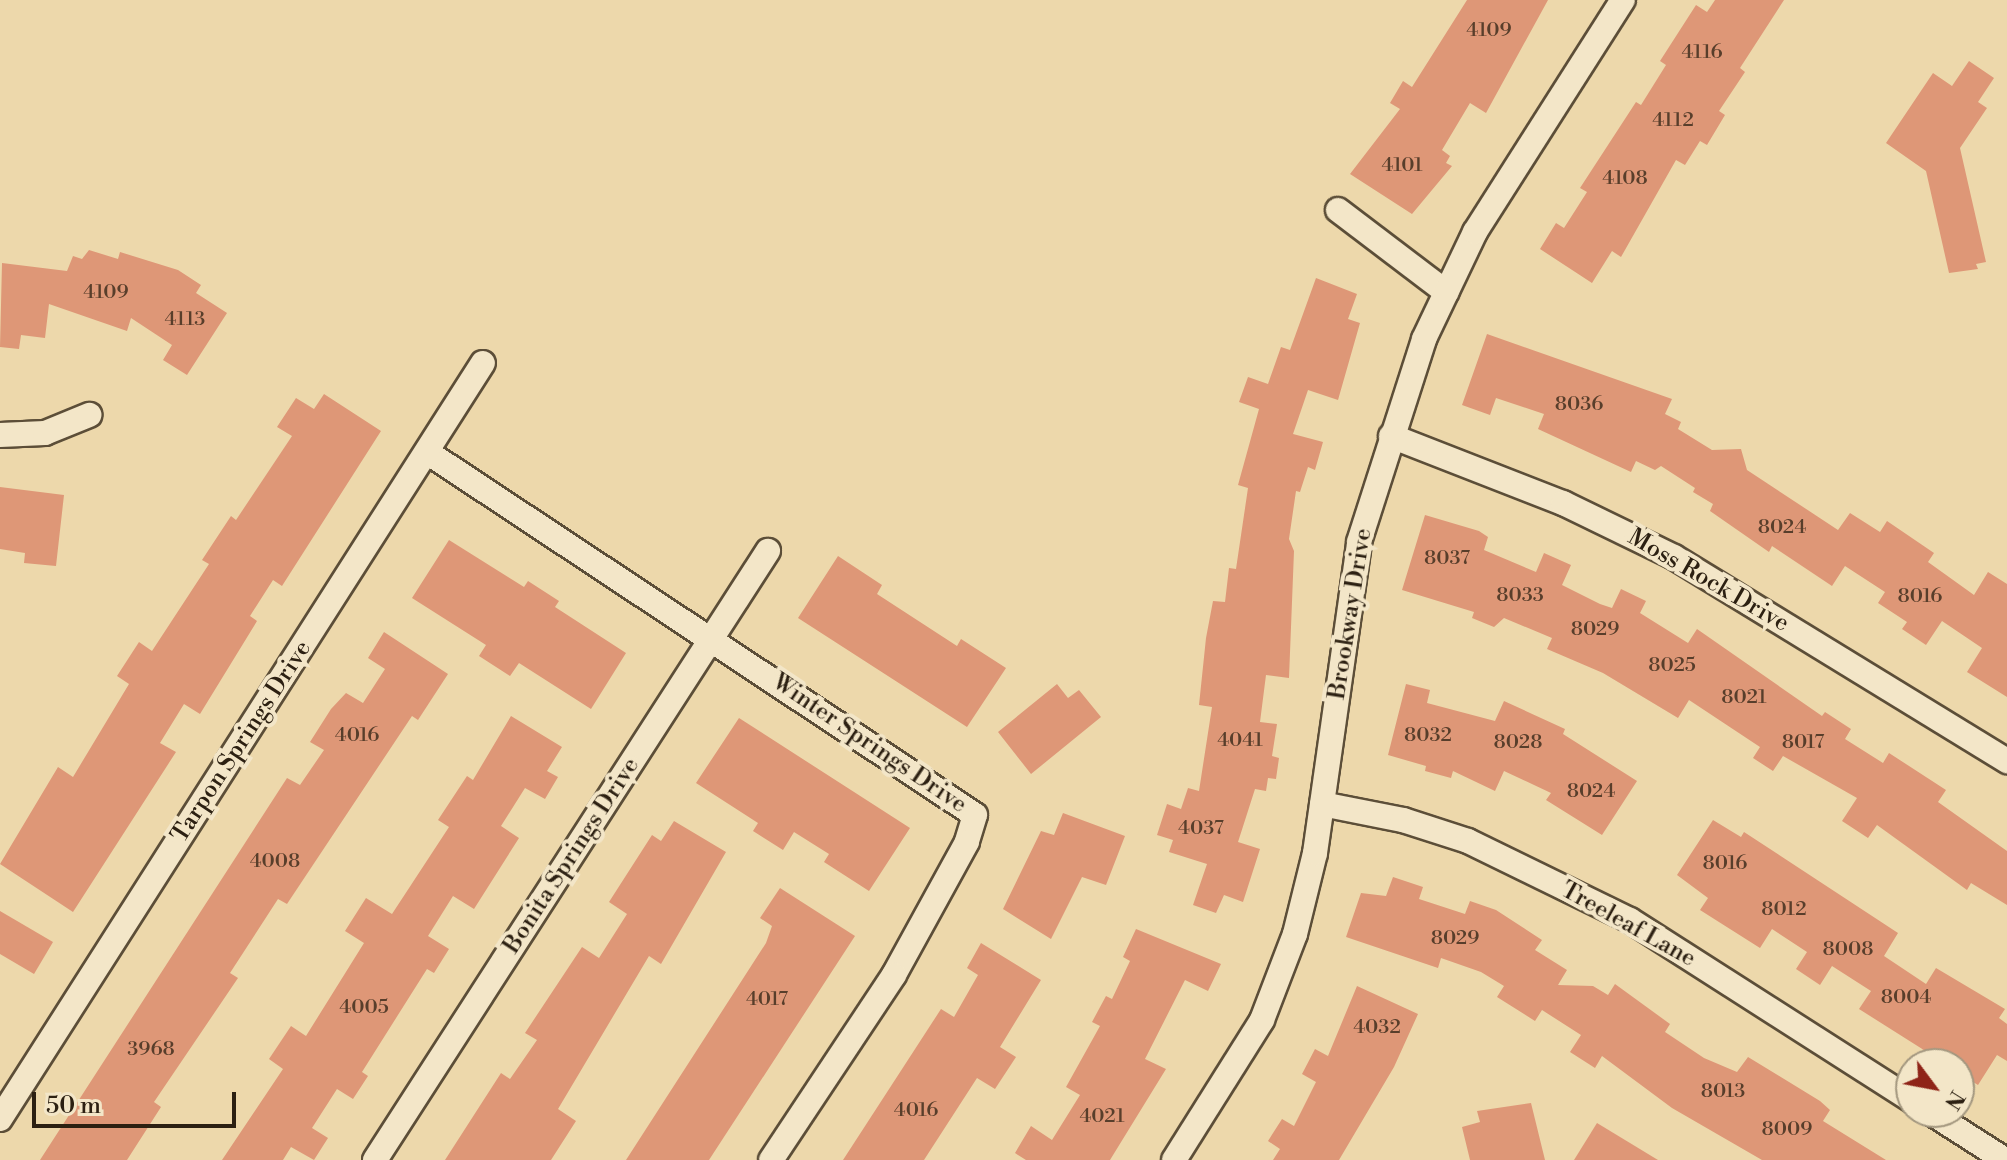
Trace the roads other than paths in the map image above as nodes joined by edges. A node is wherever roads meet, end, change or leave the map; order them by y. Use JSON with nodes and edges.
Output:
{"nodes":[{"id":1,"x":1623,"y":0,"type":"edge"},
{"id":2,"x":1338,"y":210,"type":"dead end"},
{"id":3,"x":1446,"y":292,"type":"junction"},
{"id":4,"x":483,"y":363,"type":"dead end"},
{"id":5,"x":89,"y":415,"type":"dead end"},
{"id":6,"x":0,"y":435,"type":"edge"},
{"id":7,"x":1391,"y":436,"type":"junction"},
{"id":8,"x":427,"y":452,"type":"junction"},
{"id":9,"x":768,"y":551,"type":"dead end"},
{"id":10,"x":712,"y":639,"type":"junction"},
{"id":11,"x":2007,"y":761,"type":"edge"},
{"id":12,"x":1322,"y":804,"type":"junction"},
{"id":13,"x":1895,"y":1090,"type":"edge"},
{"id":14,"x":0,"y":1119,"type":"edge"},
{"id":15,"x":1958,"y":1128,"type":"edge"},
{"id":16,"x":2004,"y":1155,"type":"edge"},
{"id":17,"x":375,"y":1160,"type":"edge"},
{"id":18,"x":771,"y":1160,"type":"edge"},
{"id":19,"x":1174,"y":1160,"type":"edge"}],
"edges":[{"from":1,"to":3,"type":"street","name":"Brookway Drive"},
{"from":2,"to":3,"type":"street"},
{"from":3,"to":7,"type":"street","name":"Brookway Drive"},
{"from":4,"to":8,"type":"street","name":"Tarpon Springs Drive"},
{"from":5,"to":6,"type":"street"},
{"from":7,"to":11,"type":"street","name":"Moss Rock Drive"},
{"from":7,"to":12,"type":"street","name":"Brookway Drive"},
{"from":8,"to":10,"type":"street","name":"Winter Springs Drive"},
{"from":8,"to":14,"type":"street","name":"Tarpon Springs Drive"},
{"from":9,"to":10,"type":"street","name":"Bonita Springs Drive"},
{"from":10,"to":17,"type":"street","name":"Bonita Springs Drive"},
{"from":10,"to":18,"type":"street","name":"Winter Springs Drive"},
{"from":12,"to":13,"type":"street","name":"Treeleaf Lane"},
{"from":12,"to":19,"type":"street","name":"Brookway Drive"},
{"from":15,"to":16,"type":"street"}]}
